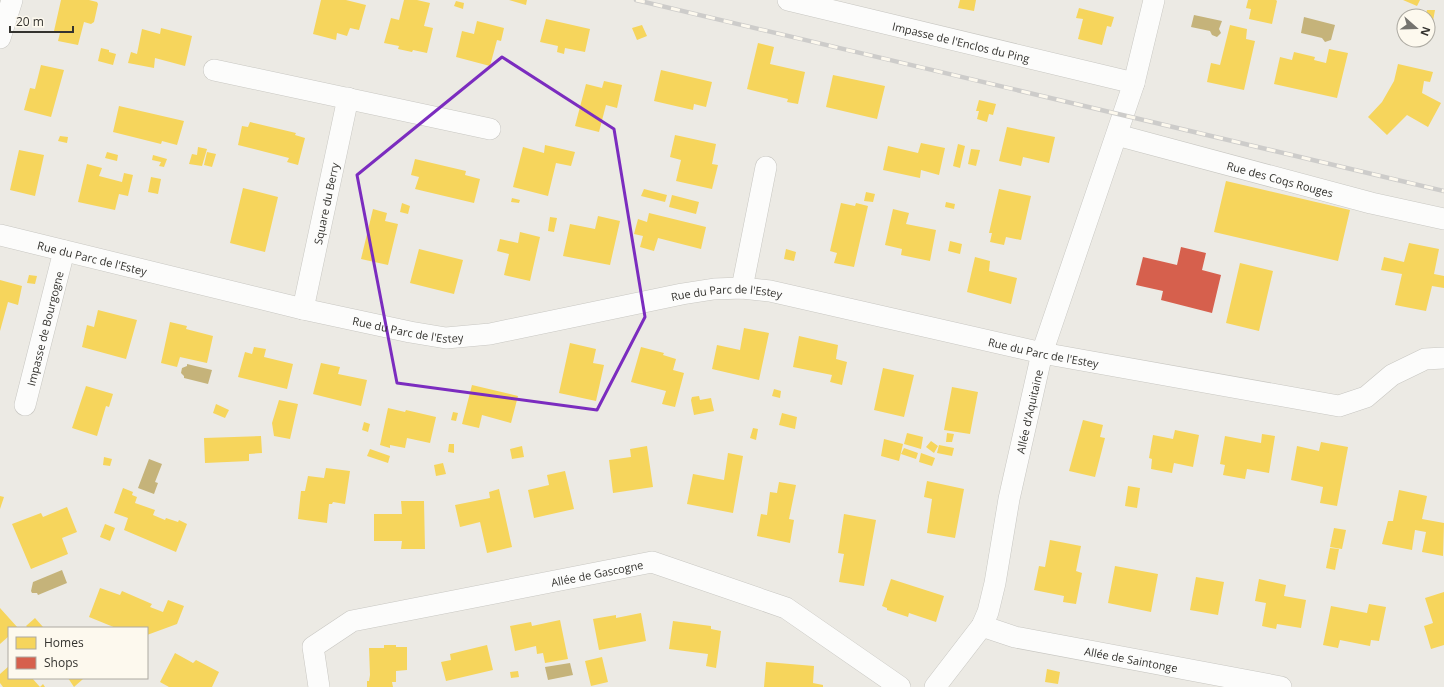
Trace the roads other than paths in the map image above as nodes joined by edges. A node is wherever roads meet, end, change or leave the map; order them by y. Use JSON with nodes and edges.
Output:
{"nodes":[{"id":1,"x":12,"y":0,"type":"edge"},
{"id":2,"x":788,"y":0,"type":"edge"},
{"id":3,"x":1154,"y":0,"type":"edge"},
{"id":4,"x":2,"y":29,"type":"edge"},
{"id":5,"x":214,"y":70,"type":"dead end"},
{"id":6,"x":1134,"y":83,"type":"junction"},
{"id":7,"x":348,"y":98,"type":"junction"},
{"id":8,"x":490,"y":129,"type":"dead end"},
{"id":9,"x":1117,"y":135,"type":"junction"},
{"id":10,"x":766,"y":167,"type":"dead end"},
{"id":11,"x":1444,"y":219,"type":"edge"},
{"id":12,"x":0,"y":235,"type":"edge"},
{"id":13,"x":64,"y":251,"type":"junction"},
{"id":14,"x":742,"y":288,"type":"junction"},
{"id":15,"x":303,"y":309,"type":"junction"},
{"id":16,"x":1042,"y":353,"type":"junction"},
{"id":17,"x":1444,"y":358,"type":"edge"},
{"id":18,"x":25,"y":405,"type":"dead end"},
{"id":19,"x":982,"y":626,"type":"junction"},
{"id":20,"x":318,"y":687,"type":"edge"},
{"id":21,"x":900,"y":687,"type":"edge"},
{"id":22,"x":935,"y":687,"type":"edge"},
{"id":23,"x":1281,"y":687,"type":"edge"}],
"edges":[{"from":1,"to":4,"type":"street"},
{"from":2,"to":6,"type":"street","name":"Impasse de l'Enclos du Ping"},
{"from":3,"to":6,"type":"street","name":"Allée d'Aquitaine"},
{"from":5,"to":7,"type":"street"},
{"from":6,"to":9,"type":"street","name":"Allée d'Aquitaine"},
{"from":7,"to":8,"type":"street"},
{"from":7,"to":15,"type":"street","name":"Square du Berry"},
{"from":9,"to":11,"type":"street","name":"Rue des Coqs Rouges"},
{"from":9,"to":16,"type":"street","name":"Allée d'Aquitaine"},
{"from":10,"to":14,"type":"street"},
{"from":12,"to":13,"type":"street","name":"Rue du Parc de l'Estey"},
{"from":13,"to":15,"type":"street","name":"Rue du Parc de l'Estey"},
{"from":13,"to":18,"type":"street","name":"Impasse de Bourgogne"},
{"from":14,"to":15,"type":"street","name":"Rue du Parc de l'Estey"},
{"from":14,"to":16,"type":"street","name":"Rue du Parc de l'Estey"},
{"from":16,"to":17,"type":"street","name":"Rue du Parc de l'Estey"},
{"from":16,"to":19,"type":"street","name":"Allée d'Aquitaine"},
{"from":19,"to":22,"type":"street","name":"Allée d'Aquitaine"},
{"from":19,"to":23,"type":"street","name":"Allée de Saintonge"},
{"from":20,"to":21,"type":"street","name":"Allée de Gascogne"}]}
